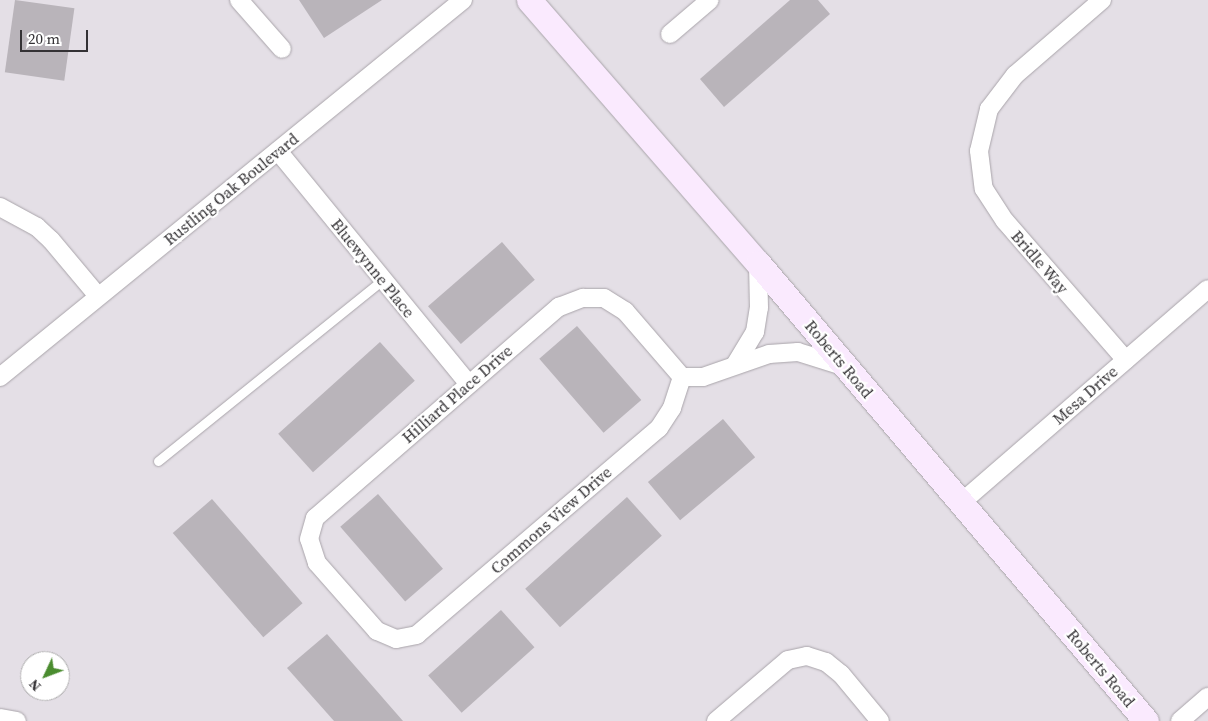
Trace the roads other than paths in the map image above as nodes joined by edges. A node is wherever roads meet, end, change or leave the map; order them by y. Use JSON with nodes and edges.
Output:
{"nodes":[{"id":1,"x":240,"y":0,"type":"edge"},
{"id":2,"x":463,"y":0,"type":"edge"},
{"id":3,"x":529,"y":0,"type":"edge"},
{"id":4,"x":710,"y":0,"type":"edge"},
{"id":5,"x":1102,"y":0,"type":"edge"},
{"id":6,"x":670,"y":34,"type":"dead end"},
{"id":7,"x":282,"y":49,"type":"dead end"},
{"id":8,"x":278,"y":152,"type":"junction"},
{"id":9,"x":0,"y":208,"type":"edge"},
{"id":10,"x":758,"y":263,"type":"junction"},
{"id":11,"x":382,"y":280,"type":"junction"},
{"id":12,"x":1208,"y":289,"type":"edge"},
{"id":13,"x":98,"y":296,"type":"junction"},
{"id":14,"x":1126,"y":360,"type":"junction"},
{"id":15,"x":735,"y":365,"type":"junction"},
{"id":16,"x":846,"y":367,"type":"junction"},
{"id":17,"x":0,"y":377,"type":"edge"},
{"id":18,"x":682,"y":377,"type":"junction"},
{"id":19,"x":468,"y":383,"type":"junction"},
{"id":20,"x":158,"y":461,"type":"dead end"},
{"id":21,"x":962,"y":502,"type":"junction"},
{"id":22,"x":396,"y":639,"type":"joint"},
{"id":23,"x":1208,"y":697,"type":"edge"},
{"id":24,"x":0,"y":718,"type":"edge"},
{"id":25,"x":17,"y":721,"type":"edge"},
{"id":26,"x":716,"y":721,"type":"edge"},
{"id":27,"x":880,"y":721,"type":"edge"},
{"id":28,"x":1146,"y":721,"type":"edge"},
{"id":29,"x":1180,"y":721,"type":"edge"}],
"edges":[{"from":1,"to":7,"type":"street"},
{"from":2,"to":8,"type":"street","name":"Rustling Oak Boulevard"},
{"from":3,"to":10,"type":"main road","name":"Roberts Road"},
{"from":4,"to":6,"type":"street"},
{"from":5,"to":14,"type":"street","name":"Bridle Way"},
{"from":8,"to":11,"type":"street","name":"Bluewynne Place"},
{"from":8,"to":13,"type":"street","name":"Rustling Oak Boulevard"},
{"from":9,"to":13,"type":"street"},
{"from":10,"to":15,"type":"street"},
{"from":10,"to":16,"type":"main road","name":"Roberts Road"},
{"from":11,"to":19,"type":"street","name":"Bluewynne Place"},
{"from":11,"to":20,"type":"lane"},
{"from":12,"to":14,"type":"street","name":"Mesa Drive"},
{"from":13,"to":17,"type":"street","name":"Rustling Oak Boulevard"},
{"from":14,"to":21,"type":"street","name":"Mesa Drive"},
{"from":15,"to":16,"type":"street"},
{"from":15,"to":18,"type":"street"},
{"from":16,"to":21,"type":"main road","name":"Roberts Road"},
{"from":18,"to":19,"type":"street","name":"Hilliard Place Drive"},
{"from":18,"to":22,"type":"street","name":"Commons View Drive"},
{"from":19,"to":22,"type":"street","name":"Hilliard Place Drive"},
{"from":21,"to":28,"type":"main road","name":"Roberts Road"},
{"from":23,"to":29,"type":"street"},
{"from":24,"to":25,"type":"street"},
{"from":26,"to":27,"type":"street"}]}
